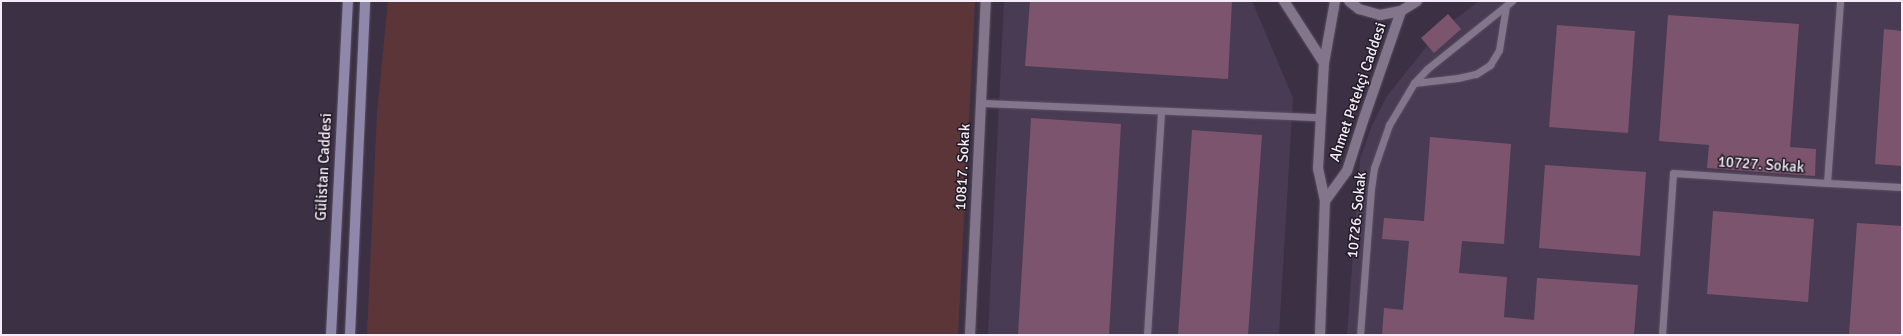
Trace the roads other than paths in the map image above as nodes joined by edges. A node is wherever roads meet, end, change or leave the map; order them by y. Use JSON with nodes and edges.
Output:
{"nodes":[{"id":1,"x":348,"y":1,"type":"edge"},
{"id":2,"x":365,"y":1,"type":"edge"},
{"id":3,"x":986,"y":1,"type":"edge"},
{"id":4,"x":1284,"y":1,"type":"edge"},
{"id":5,"x":1335,"y":1,"type":"edge"},
{"id":6,"x":1349,"y":1,"type":"edge"},
{"id":7,"x":1423,"y":1,"type":"edge"},
{"id":8,"x":1840,"y":1,"type":"edge"},
{"id":9,"x":1509,"y":3,"type":"edge"},
{"id":10,"x":1414,"y":4,"type":"edge"},
{"id":11,"x":1401,"y":11,"type":"junction"},
{"id":12,"x":1324,"y":63,"type":"junction"},
{"id":13,"x":1414,"y":83,"type":"junction"},
{"id":14,"x":981,"y":103,"type":"junction"},
{"id":15,"x":1161,"y":110,"type":"junction"},
{"id":16,"x":1320,"y":117,"type":"junction"},
{"id":17,"x":1827,"y":183,"type":"junction"},
{"id":18,"x":1902,"y":187,"type":"edge"},
{"id":19,"x":1325,"y":201,"type":"junction"},
{"id":20,"x":331,"y":335,"type":"edge"},
{"id":21,"x":350,"y":335,"type":"edge"},
{"id":22,"x":970,"y":335,"type":"edge"},
{"id":23,"x":1147,"y":335,"type":"edge"},
{"id":24,"x":1320,"y":335,"type":"edge"},
{"id":25,"x":1360,"y":335,"type":"edge"},
{"id":26,"x":1662,"y":335,"type":"edge"}],
"edges":[{"from":1,"to":20,"type":"main road","name":"Gülistan Caddesi"},
{"from":2,"to":21,"type":"main road"},
{"from":3,"to":14,"type":"street","name":"10817. Sokak"},
{"from":4,"to":12,"type":"street"},
{"from":5,"to":12,"type":"street","name":"Ahmet Petekçi Caddesi"},
{"from":6,"to":11,"type":"street"},
{"from":7,"to":10,"type":"street"},
{"from":8,"to":17,"type":"lane"},
{"from":9,"to":13,"type":"lane","name":"10726. Sokak"},
{"from":9,"to":13,"type":"lane"},
{"from":10,"to":11,"type":"street"},
{"from":11,"to":19,"type":"street","name":"Ahmet Petekçi Caddesi"},
{"from":12,"to":16,"type":"street","name":"Ahmet Petekçi Caddesi"},
{"from":13,"to":25,"type":"lane","name":"10726. Sokak"},
{"from":14,"to":15,"type":"lane"},
{"from":14,"to":22,"type":"street","name":"10817. Sokak"},
{"from":15,"to":16,"type":"lane"},
{"from":15,"to":23,"type":"lane"},
{"from":16,"to":19,"type":"street","name":"Ahmet Petekçi Caddesi"},
{"from":17,"to":18,"type":"lane"},
{"from":17,"to":26,"type":"lane","name":"10727. Sokak"},
{"from":19,"to":24,"type":"street","name":"Ahmet Petekçi Caddesi"}]}
